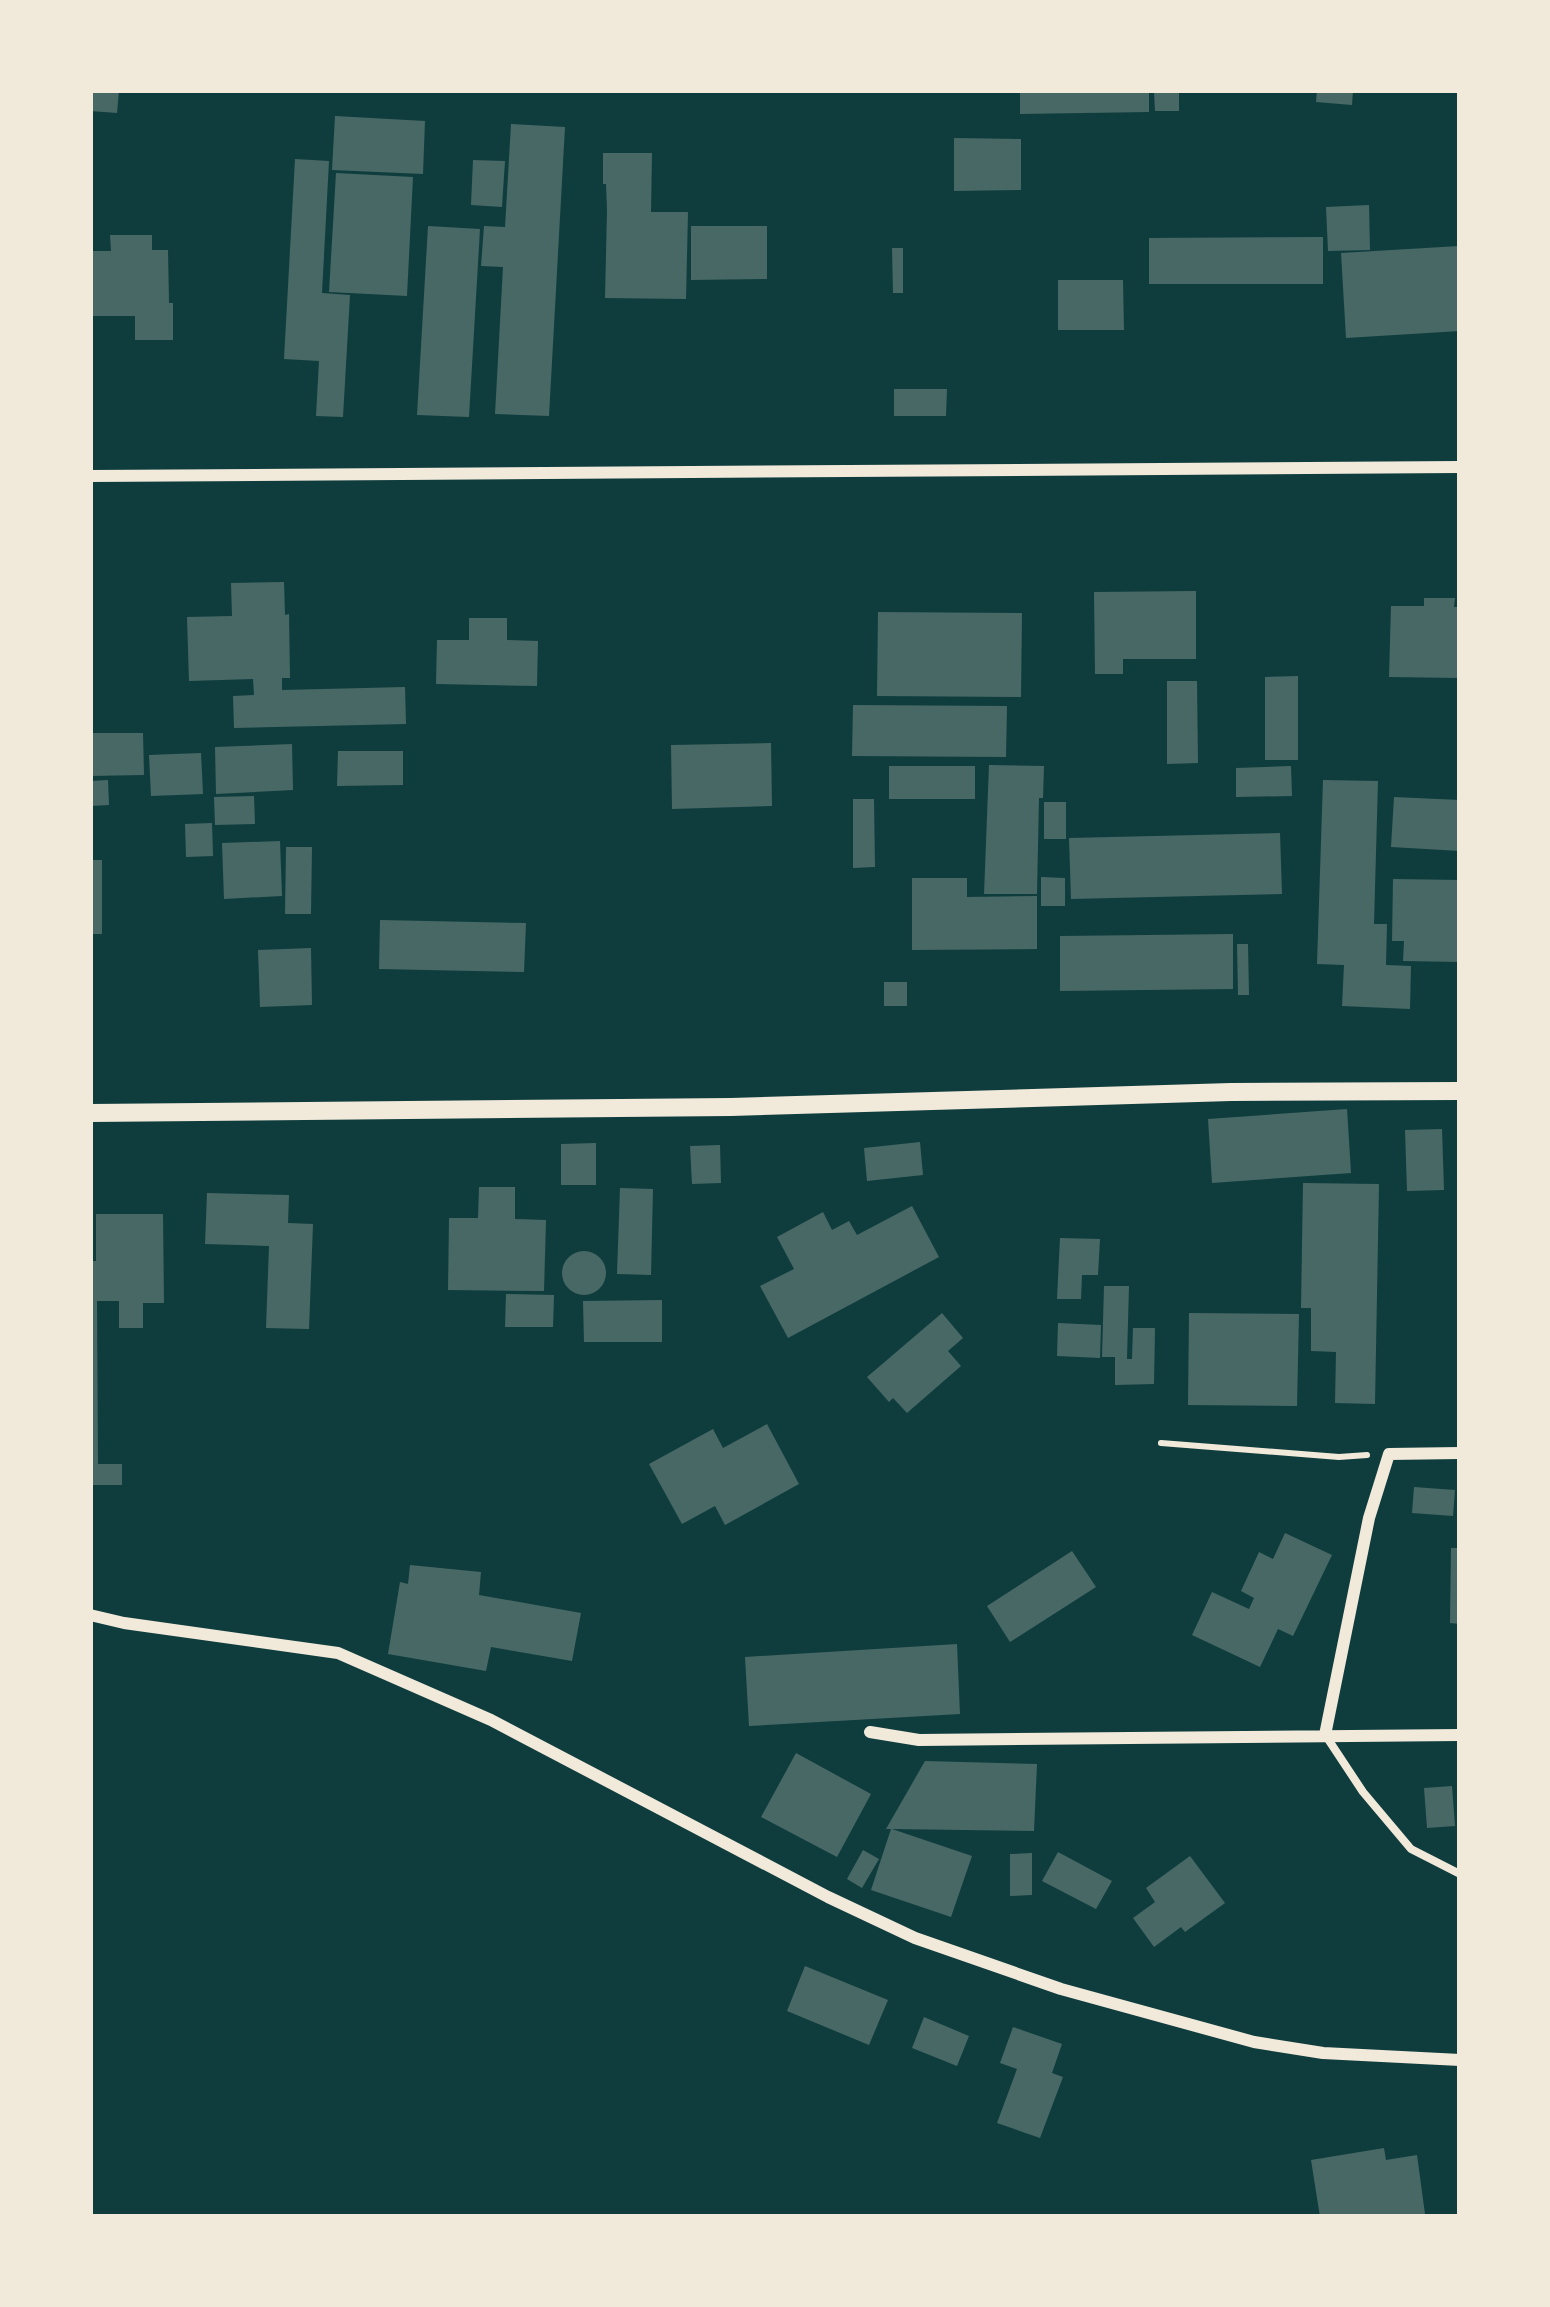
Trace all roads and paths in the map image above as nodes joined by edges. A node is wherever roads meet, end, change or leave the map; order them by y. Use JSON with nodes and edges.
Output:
{"nodes":[{"id":1,"x":1460,"y":466,"type":"edge"},
{"id":2,"x":90,"y":476,"type":"edge"},
{"id":3,"x":1460,"y":1091,"type":"edge"},
{"id":4,"x":90,"y":1113,"type":"edge"},
{"id":5,"x":1161,"y":1443,"type":"dead end"},
{"id":6,"x":1460,"y":1453,"type":"edge"},
{"id":7,"x":1388,"y":1454,"type":"junction"},
{"id":8,"x":90,"y":1615,"type":"edge"},
{"id":9,"x":870,"y":1732,"type":"dead end"},
{"id":10,"x":1325,"y":1735,"type":"junction"},
{"id":11,"x":1460,"y":1735,"type":"edge"},
{"id":12,"x":1460,"y":1874,"type":"edge"},
{"id":13,"x":1460,"y":2060,"type":"edge"}],
"edges":[{"from":1,"to":2,"type":"street"},
{"from":3,"to":4,"type":"street"},
{"from":5,"to":7,"type":"path"},
{"from":6,"to":7,"type":"street"},
{"from":7,"to":10,"type":"street"},
{"from":8,"to":13,"type":"street"},
{"from":9,"to":10,"type":"street"},
{"from":10,"to":11,"type":"street"},
{"from":10,"to":12,"type":"lane"}]}
